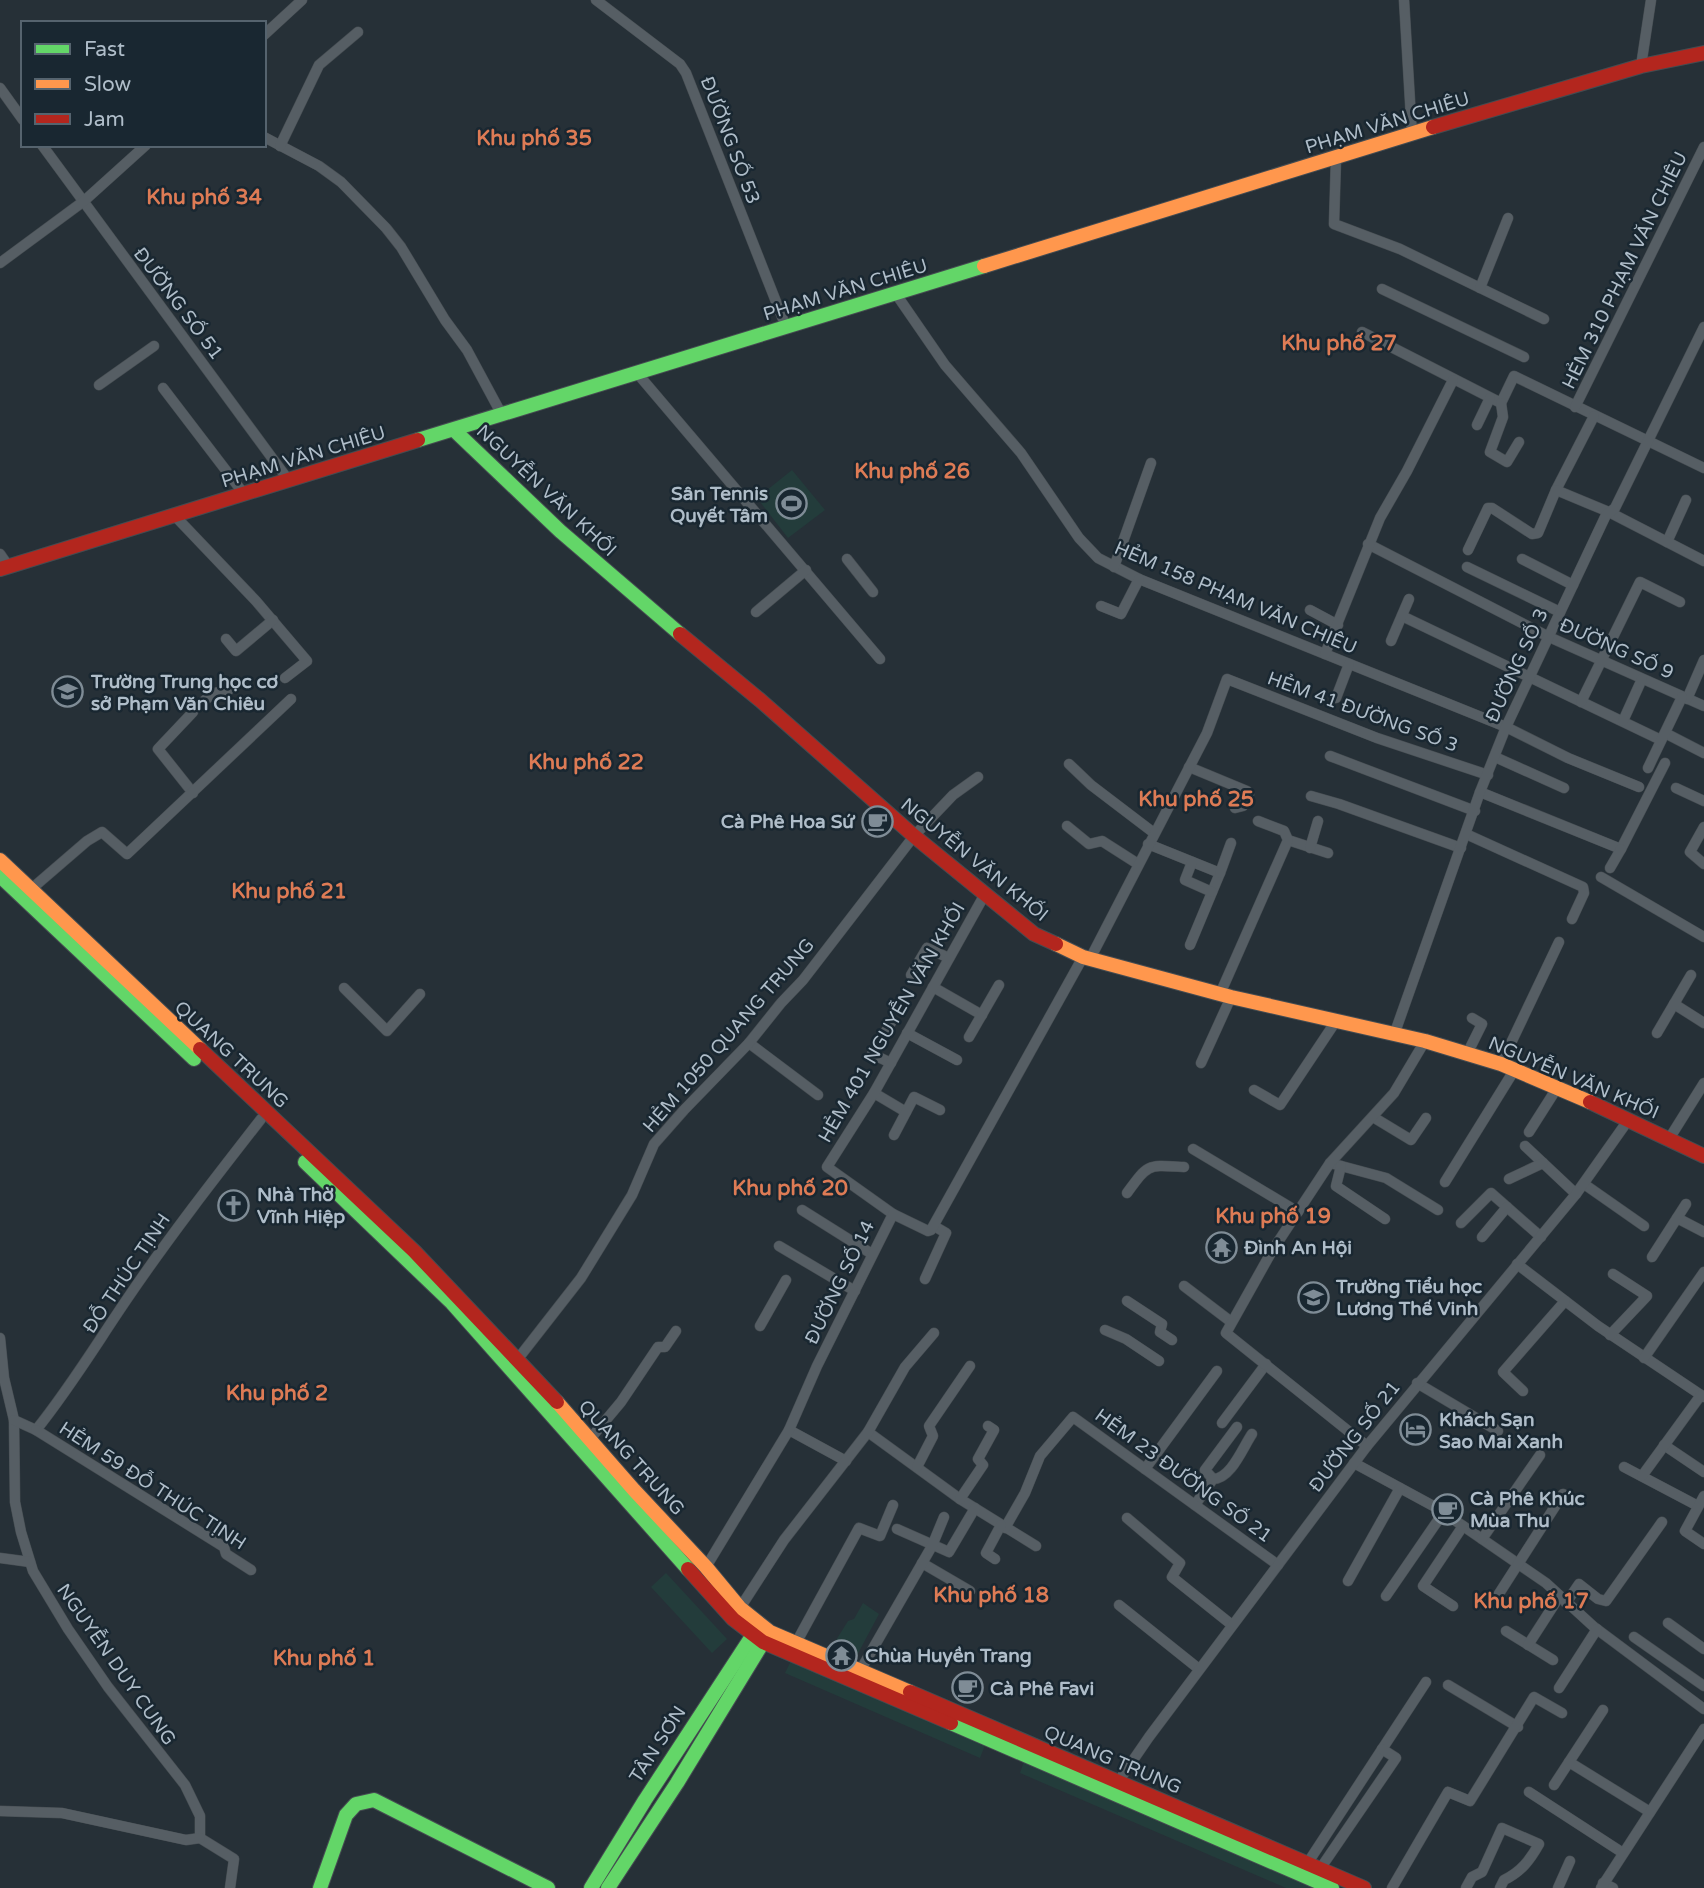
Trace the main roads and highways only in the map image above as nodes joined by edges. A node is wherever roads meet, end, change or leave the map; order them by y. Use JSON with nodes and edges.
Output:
{"nodes":[{"id":1,"x":1704,"y":53,"type":"edge"},
{"id":2,"x":454,"y":430,"type":"junction"},
{"id":3,"x":5,"y":568,"type":"edge"},
{"id":4,"x":0,"y":860,"type":"edge"},
{"id":5,"x":0,"y":876,"type":"edge"},
{"id":6,"x":26,"y":893,"type":"junction"},
{"id":7,"x":210,"y":1066,"type":"junction"},
{"id":8,"x":1704,"y":1156,"type":"edge"},
{"id":9,"x":481,"y":1326,"type":"junction"},
{"id":10,"x":514,"y":1363,"type":"junction"},
{"id":11,"x":761,"y":1633,"type":"junction"},
{"id":12,"x":1010,"y":1742,"type":"junction"},
{"id":13,"x":1115,"y":1787,"type":"junction"},
{"id":14,"x":320,"y":1888,"type":"edge"},
{"id":15,"x":548,"y":1888,"type":"edge"},
{"id":16,"x":591,"y":1888,"type":"edge"},
{"id":17,"x":608,"y":1888,"type":"edge"},
{"id":18,"x":1332,"y":1888,"type":"edge"},
{"id":19,"x":1364,"y":1888,"type":"edge"}],
"edges":[{"from":1,"to":2,"type":"main road","name":"PHẠM VĂN CHIÊU"},
{"from":2,"to":3,"type":"main road","name":"PHẠM VĂN CHIÊU"},
{"from":2,"to":8,"type":"main road","name":"NGUYỄN VĂN KHỐI"},
{"from":4,"to":6,"type":"main road","name":"QUANG TRUNG"},
{"from":5,"to":6,"type":"main road","name":"QUANG TRUNG"},
{"from":6,"to":7,"type":"main road","name":"QUANG TRUNG"},
{"from":7,"to":9,"type":"main road","name":"QUANG TRUNG"},
{"from":7,"to":9,"type":"main road","name":"QUANG TRUNG"},
{"from":9,"to":10,"type":"main road","name":"QUANG TRUNG"},
{"from":10,"to":11,"type":"main road","name":"QUANG TRUNG"},
{"from":10,"to":11,"type":"main road","name":"QUANG TRUNG"},
{"from":11,"to":12,"type":"main road","name":"QUANG TRUNG"},
{"from":11,"to":12,"type":"main road","name":"QUANG TRUNG"},
{"from":11,"to":16,"type":"main road","name":"TÂN SƠN"},
{"from":11,"to":17,"type":"main road","name":"TÂN SƠN"},
{"from":12,"to":13,"type":"main road","name":"QUANG TRUNG"},
{"from":13,"to":18,"type":"main road","name":"QUANG TRUNG"},
{"from":13,"to":19,"type":"main road","name":"QUANG TRUNG"},
{"from":14,"to":15,"type":"main road"}]}
